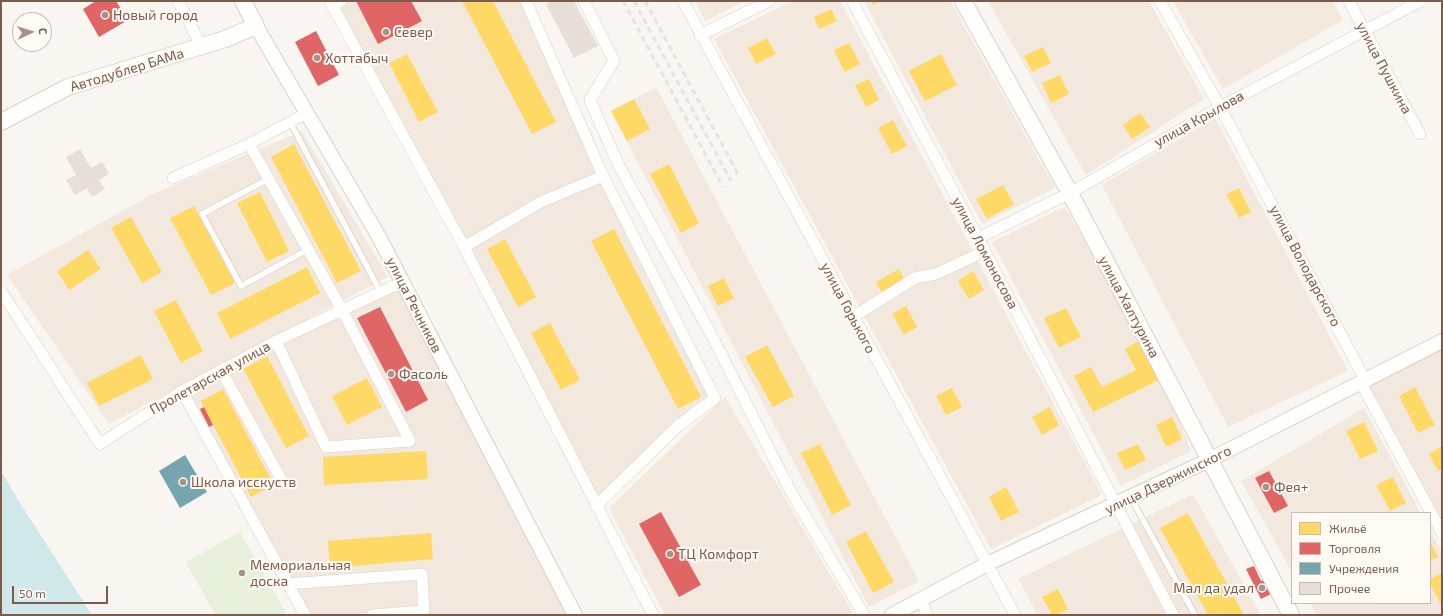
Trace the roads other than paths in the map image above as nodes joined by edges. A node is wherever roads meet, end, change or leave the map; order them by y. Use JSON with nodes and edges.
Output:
{"nodes":[{"id":1,"x":178,"y":1,"type":"edge"},
{"id":2,"x":243,"y":1,"type":"edge"},
{"id":3,"x":526,"y":1,"type":"edge"},
{"id":4,"x":584,"y":1,"type":"edge"},
{"id":5,"x":683,"y":1,"type":"edge"},
{"id":6,"x":769,"y":1,"type":"edge"},
{"id":7,"x":852,"y":1,"type":"edge"},
{"id":8,"x":962,"y":1,"type":"edge"},
{"id":9,"x":1160,"y":1,"type":"edge"},
{"id":10,"x":1349,"y":1,"type":"edge"},
{"id":11,"x":1421,"y":1,"type":"edge"},
{"id":12,"x":334,"y":3,"type":"edge"},
{"id":13,"x":256,"y":26,"type":"junction"},
{"id":14,"x":1364,"y":30,"type":"junction"},
{"id":15,"x":700,"y":35,"type":"junction"},
{"id":16,"x":202,"y":47,"type":"junction"},
{"id":17,"x":1220,"y":107,"type":"junction"},
{"id":18,"x":307,"y":113,"type":"junction"},
{"id":19,"x":1,"y":122,"type":"edge"},
{"id":20,"x":290,"y":122,"type":"junction"},
{"id":21,"x":1420,"y":134,"type":"dead end"},
{"id":22,"x":249,"y":144,"type":"junction"},
{"id":23,"x":603,"y":176,"type":"junction"},
{"id":24,"x":173,"y":178,"type":"dead end"},
{"id":25,"x":270,"y":178,"type":"junction"},
{"id":26,"x":1070,"y":193,"type":"junction"},
{"id":27,"x":978,"y":238,"type":"junction"},
{"id":28,"x":464,"y":247,"type":"junction"},
{"id":29,"x":307,"y":250,"type":"junction"},
{"id":30,"x":985,"y":251,"type":"junction"},
{"id":31,"x":402,"y":282,"type":"junction"},
{"id":32,"x":1,"y":291,"type":"edge"},
{"id":33,"x":381,"y":293,"type":"junction"},
{"id":34,"x":342,"y":310,"type":"junction"},
{"id":35,"x":853,"y":317,"type":"junction"},
{"id":36,"x":276,"y":341,"type":"junction"},
{"id":37,"x":1442,"y":341,"type":"edge"},
{"id":38,"x":221,"y":370,"type":"junction"},
{"id":39,"x":1361,"y":383,"type":"junction"},
{"id":40,"x":182,"y":391,"type":"junction"},
{"id":41,"x":1210,"y":460,"type":"junction"},
{"id":42,"x":282,"y":481,"type":"dead end"},
{"id":43,"x":1131,"y":498,"type":"junction"},
{"id":44,"x":1116,"y":505,"type":"junction"},
{"id":45,"x":596,"y":506,"type":"junction"},
{"id":46,"x":1431,"y":512,"type":"edge"},
{"id":47,"x":1431,"y":513,"type":"edge"},
{"id":48,"x":1442,"y":533,"type":"edge"},
{"id":49,"x":987,"y":564,"type":"junction"},
{"id":50,"x":287,"y":584,"type":"junction"},
{"id":51,"x":921,"y":599,"type":"junction"},
{"id":52,"x":305,"y":615,"type":"edge"},
{"id":53,"x":372,"y":615,"type":"edge"},
{"id":54,"x":575,"y":615,"type":"edge"},
{"id":55,"x":653,"y":615,"type":"edge"},
{"id":56,"x":864,"y":615,"type":"edge"},
{"id":57,"x":892,"y":615,"type":"edge"},
{"id":58,"x":927,"y":615,"type":"edge"},
{"id":59,"x":1015,"y":615,"type":"edge"},
{"id":60,"x":1173,"y":615,"type":"edge"},
{"id":61,"x":1195,"y":615,"type":"edge"},
{"id":62,"x":1291,"y":615,"type":"edge"}],
"edges":[{"from":1,"to":16,"type":"street"},
{"from":2,"to":13,"type":"main road","name":"улица Речников"},
{"from":3,"to":23,"type":"street"},
{"from":4,"to":56,"type":"street"},
{"from":5,"to":15,"type":"street","name":"улица Горького"},
{"from":6,"to":15,"type":"street"},
{"from":7,"to":27,"type":"street","name":"улица Ломоносова"},
{"from":8,"to":26,"type":"main road","name":"улица Халтурина"},
{"from":9,"to":17,"type":"street","name":"улица Володарского"},
{"from":10,"to":14,"type":"street","name":"улица Пушкина"},
{"from":11,"to":14,"type":"street","name":"улица Крылова"},
{"from":12,"to":28,"type":"street"},
{"from":13,"to":16,"type":"main road","name":"Автодублер БАМа"},
{"from":13,"to":18,"type":"street","name":"улица Речников"},
{"from":14,"to":17,"type":"street","name":"улица Крылова"},
{"from":14,"to":21,"type":"street","name":"улица Пушкина"},
{"from":15,"to":35,"type":"street","name":"улица Горького"},
{"from":16,"to":19,"type":"main road","name":"Автодублер БАМа"},
{"from":17,"to":26,"type":"street","name":"улица Крылова"},
{"from":17,"to":39,"type":"street","name":"улица Володарского"},
{"from":18,"to":20,"type":"street"},
{"from":18,"to":31,"type":"street","name":"улица Речников"},
{"from":20,"to":22,"type":"street"},
{"from":20,"to":33,"type":"lane"},
{"from":22,"to":24,"type":"street"},
{"from":22,"to":25,"type":"street"},
{"from":23,"to":28,"type":"street"},
{"from":23,"to":45,"type":"street"},
{"from":25,"to":29,"type":"street"},
{"from":25,"to":29,"type":"lane"},
{"from":26,"to":27,"type":"street","name":"улица Крылова"},
{"from":26,"to":41,"type":"main road","name":"улица Халтурина"},
{"from":27,"to":30,"type":"street","name":"улица Ломоносова"},
{"from":28,"to":45,"type":"street"},
{"from":29,"to":34,"type":"street"},
{"from":30,"to":35,"type":"street"},
{"from":30,"to":44,"type":"street","name":"улица Ломоносова"},
{"from":31,"to":33,"type":"street","name":"Пролетарская улица"},
{"from":31,"to":54,"type":"street","name":"улица Речников"},
{"from":32,"to":40,"type":"street","name":"Пролетарская улица"},
{"from":33,"to":34,"type":"street","name":"Пролетарская улица"},
{"from":34,"to":36,"type":"street","name":"Пролетарская улица"},
{"from":34,"to":36,"type":"street"},
{"from":35,"to":49,"type":"street","name":"улица Горького"},
{"from":36,"to":38,"type":"street","name":"Пролетарская улица"},
{"from":37,"to":39,"type":"street","name":"улица Дзержинского"},
{"from":38,"to":40,"type":"street","name":"Пролетарская улица"},
{"from":38,"to":42,"type":"street"},
{"from":39,"to":41,"type":"street","name":"улица Дзержинского"},
{"from":39,"to":46,"type":"street","name":"улица Володарского"},
{"from":40,"to":50,"type":"street"},
{"from":41,"to":43,"type":"street","name":"улица Дзержинского"},
{"from":41,"to":62,"type":"main road","name":"улица Халтурина"},
{"from":43,"to":44,"type":"street","name":"улица Дзержинского"},
{"from":43,"to":61,"type":"lane"},
{"from":44,"to":49,"type":"street","name":"улица Дзержинского"},
{"from":44,"to":60,"type":"street","name":"улица Ломоносова"},
{"from":45,"to":55,"type":"street"},
{"from":47,"to":48,"type":"street","name":"улица Володарского"},
{"from":49,"to":51,"type":"street","name":"улица Дзержинского"},
{"from":49,"to":59,"type":"street","name":"улица Горького"},
{"from":50,"to":52,"type":"street"},
{"from":50,"to":53,"type":"street"},
{"from":51,"to":57,"type":"street","name":"улица Дзержинского"},
{"from":51,"to":58,"type":"street"}]}
